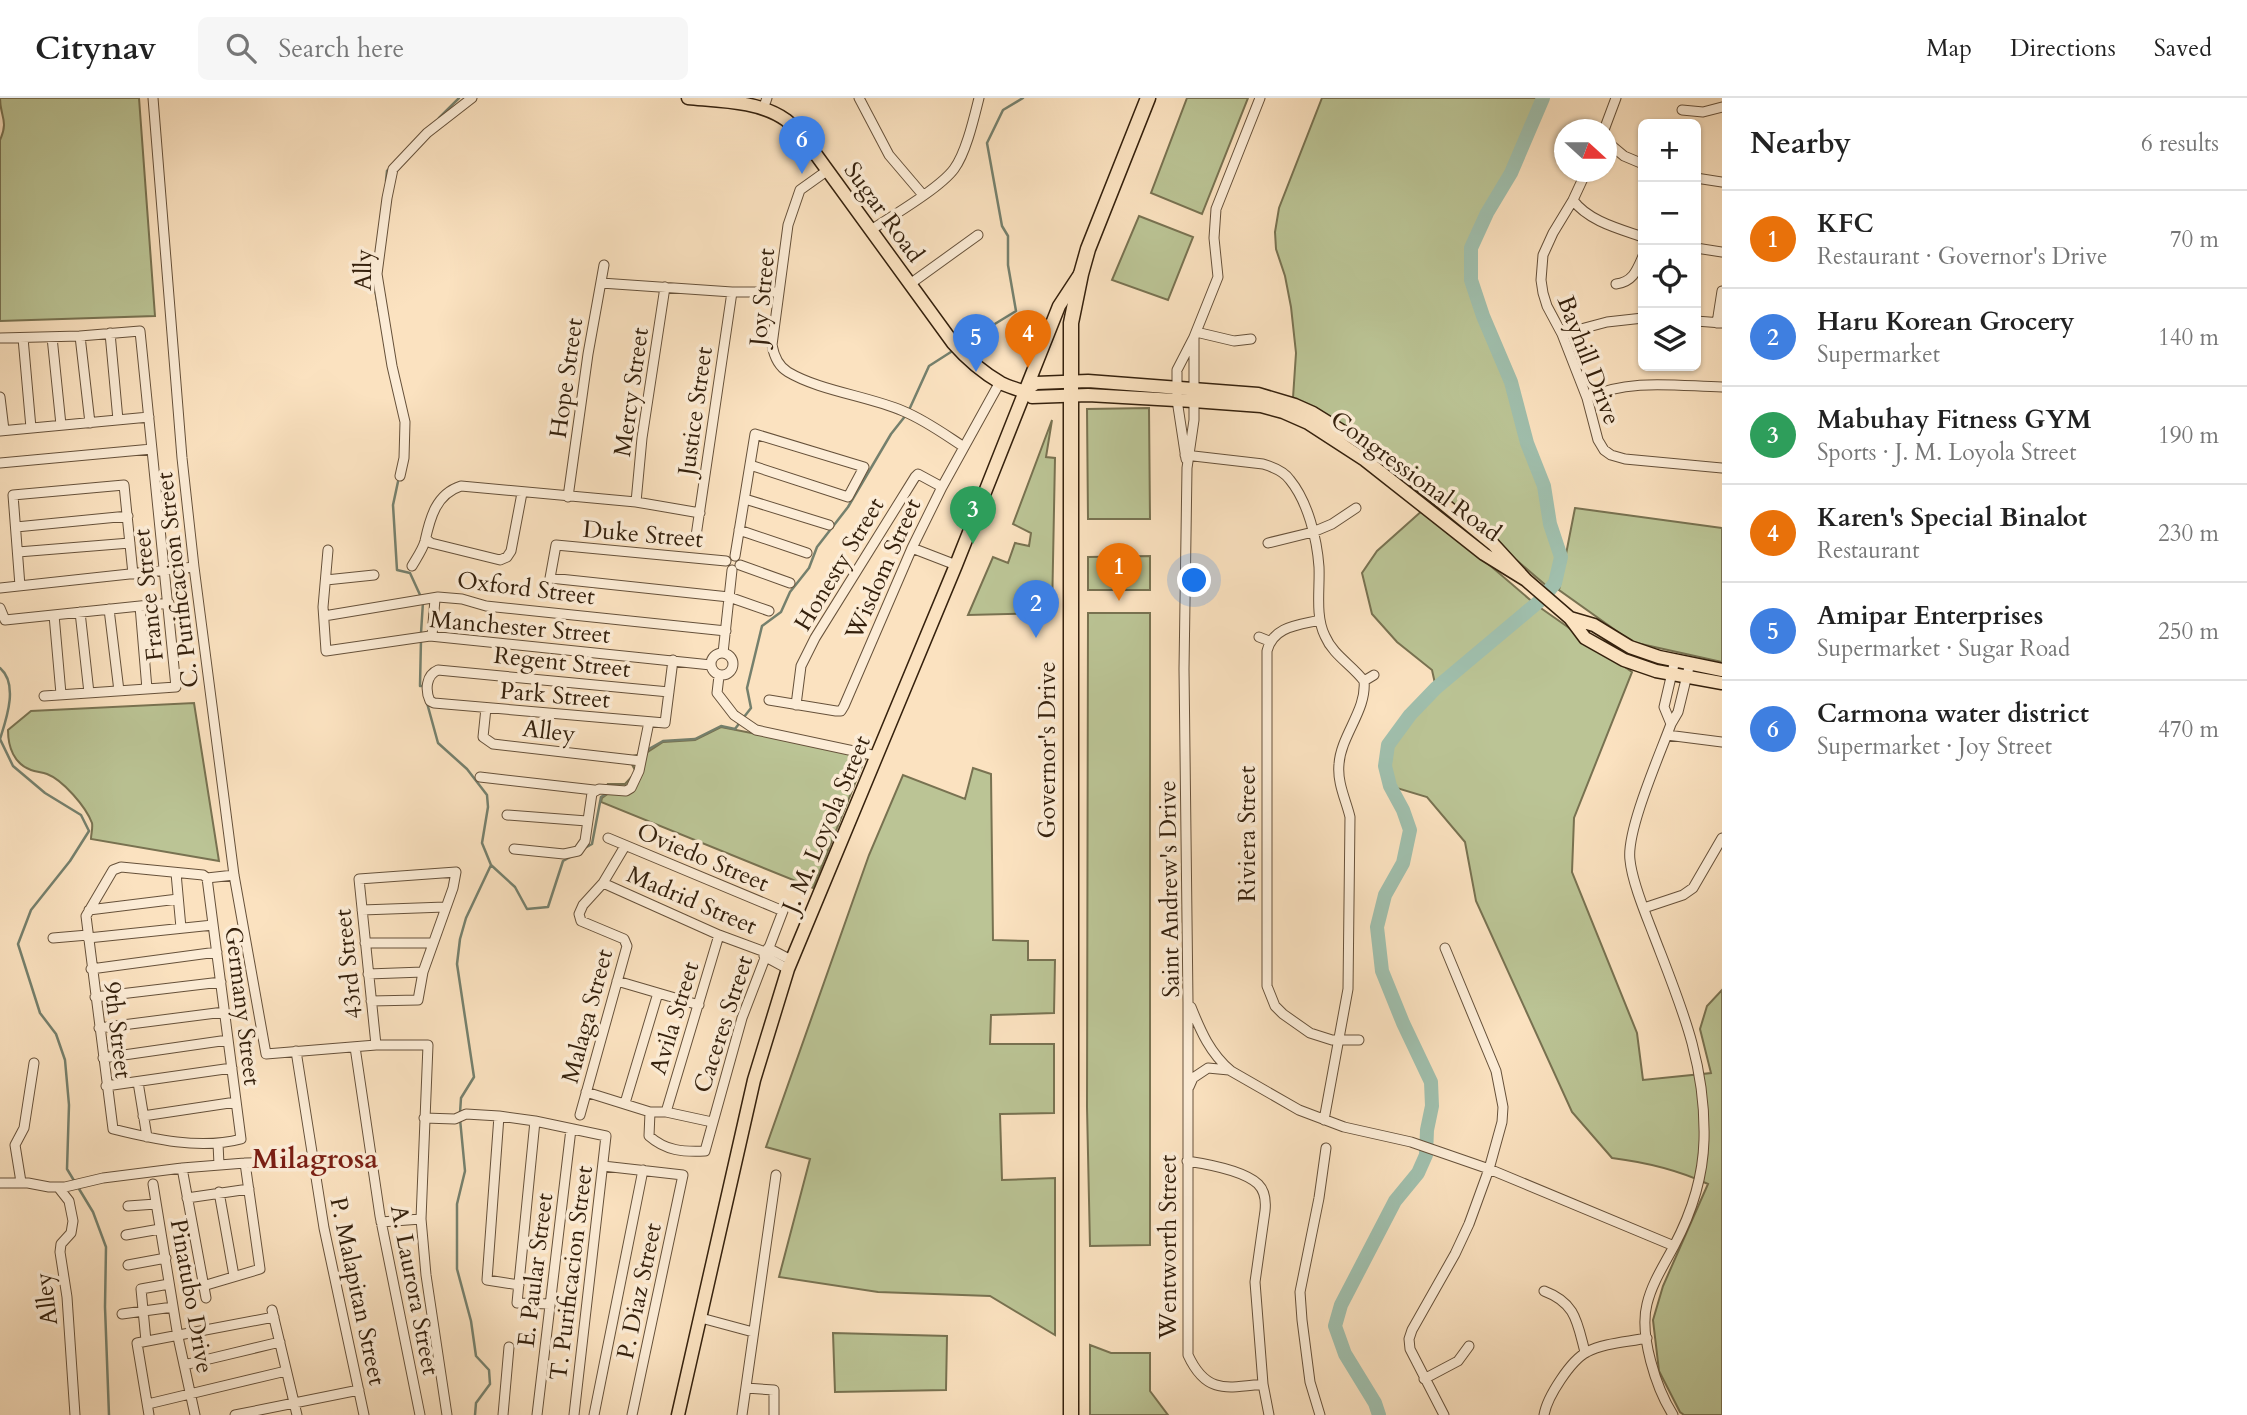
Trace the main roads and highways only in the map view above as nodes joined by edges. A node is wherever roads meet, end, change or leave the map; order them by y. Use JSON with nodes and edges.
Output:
{"nodes":[{"id":1,"x":688,"y":98,"type":"edge"},
{"id":2,"x":1149,"y":98,"type":"edge"},
{"id":3,"x":765,"y":104,"type":"edge"},
{"id":4,"x":1081,"y":274,"type":"junction"},
{"id":5,"x":1069,"y":389,"type":"junction"},
{"id":6,"x":1024,"y":391,"type":"junction"},
{"id":7,"x":1570,"y":618,"type":"junction"},
{"id":8,"x":1722,"y":670,"type":"edge"},
{"id":9,"x":1722,"y":683,"type":"edge"},
{"id":10,"x":678,"y":1415,"type":"edge"},
{"id":11,"x":1071,"y":1415,"type":"edge"}],
"edges":[{"from":1,"to":3,"type":"main road","name":"Sugar Road"},
{"from":2,"to":4,"type":"highway","name":"Governor's Drive"},
{"from":3,"to":6,"type":"main road","name":"Sugar Road"},
{"from":4,"to":5,"type":"highway","name":"Governor's Drive"},
{"from":4,"to":6,"type":"main road","name":"J. M. Loyola Street"},
{"from":5,"to":6,"type":"main road","name":"Sugar Road"},
{"from":5,"to":7,"type":"main road","name":"Congressional Road"},
{"from":5,"to":11,"type":"highway","name":"Governor's Drive"},
{"from":6,"to":10,"type":"main road","name":"J. M. Loyola Street"},
{"from":7,"to":8,"type":"main road","name":"Congressional Road"},
{"from":7,"to":9,"type":"main road","name":"Congressional Road"}]}
